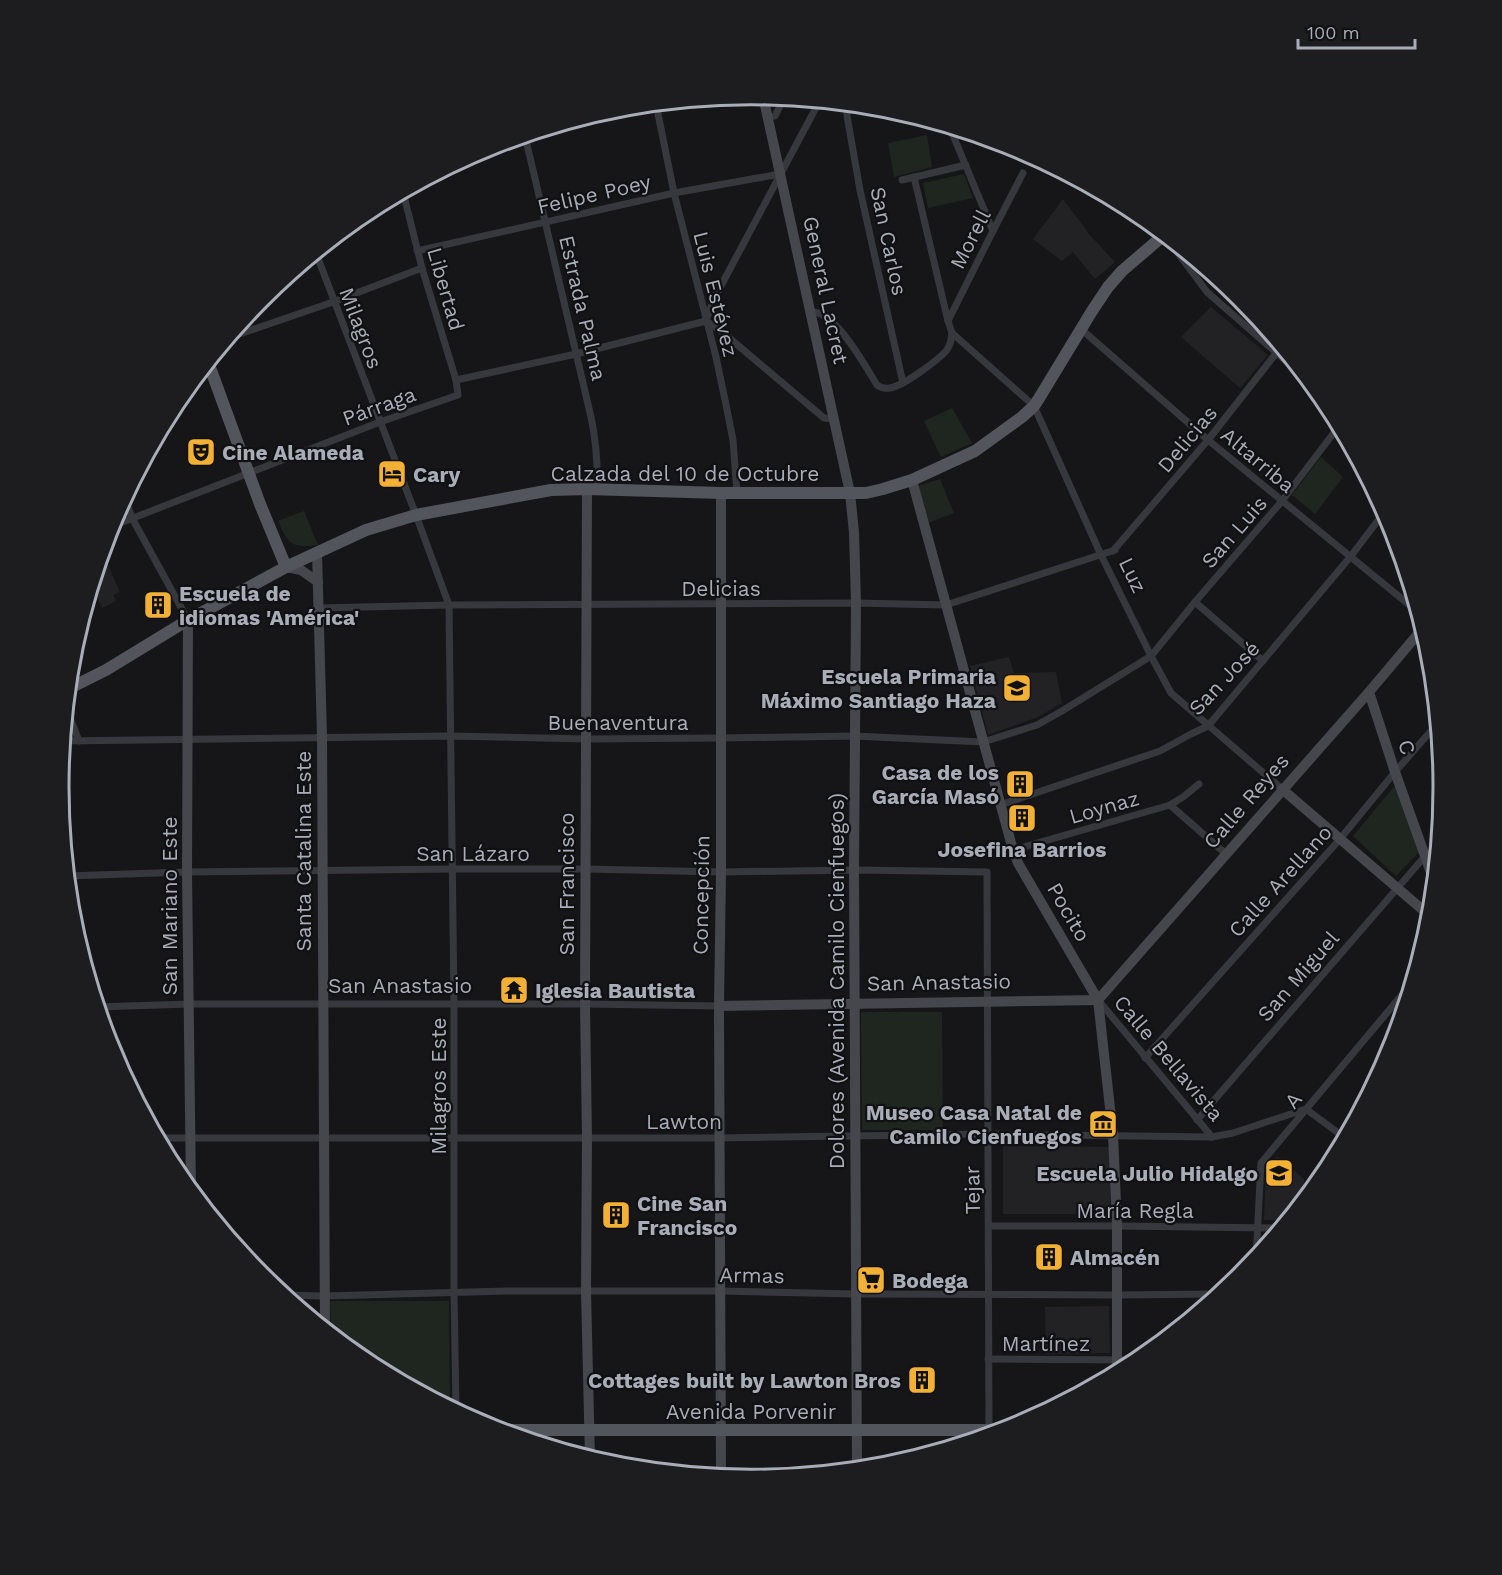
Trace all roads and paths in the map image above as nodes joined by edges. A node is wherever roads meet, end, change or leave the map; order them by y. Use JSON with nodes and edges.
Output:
{"nodes":[{"id":1,"x":765,"y":106,"type":"edge"},
{"id":2,"x":780,"y":106,"type":"edge"},
{"id":3,"x":815,"y":109,"type":"edge"},
{"id":4,"x":658,"y":112,"type":"edge"},
{"id":5,"x":847,"y":112,"type":"edge"},
{"id":6,"x":768,"y":117,"type":"junction"},
{"id":7,"x":954,"y":137,"type":"edge"},
{"id":8,"x":527,"y":144,"type":"edge"},
{"id":9,"x":966,"y":165,"type":"junction"},
{"id":10,"x":1023,"y":173,"type":"dead end"},
{"id":11,"x":780,"y":174,"type":"junction"},
{"id":12,"x":914,"y":177,"type":"junction"},
{"id":13,"x":902,"y":180,"type":"dead end"},
{"id":14,"x":674,"y":193,"type":"junction"},
{"id":15,"x":405,"y":200,"type":"edge"},
{"id":16,"x":545,"y":222,"type":"junction"},
{"id":17,"x":993,"y":231,"type":"junction"},
{"id":18,"x":1159,"y":241,"type":"edge"},
{"id":19,"x":417,"y":251,"type":"junction"},
{"id":20,"x":319,"y":260,"type":"edge"},
{"id":21,"x":1183,"y":260,"type":"edge"},
{"id":22,"x":422,"y":268,"type":"junction"},
{"id":23,"x":333,"y":302,"type":"junction"},
{"id":24,"x":811,"y":312,"type":"junction"},
{"id":25,"x":706,"y":321,"type":"junction"},
{"id":26,"x":948,"y":321,"type":"junction"},
{"id":27,"x":1081,"y":329,"type":"junction"},
{"id":28,"x":243,"y":333,"type":"edge"},
{"id":29,"x":952,"y":333,"type":"junction"},
{"id":30,"x":1264,"y":338,"type":"edge"},
{"id":31,"x":1276,"y":353,"type":"edge"},
{"id":32,"x":576,"y":354,"type":"junction"},
{"id":33,"x":211,"y":371,"type":"edge"},
{"id":34,"x":456,"y":380,"type":"junction"},
{"id":35,"x":903,"y":383,"type":"junction"},
{"id":36,"x":458,"y":394,"type":"joint"},
{"id":37,"x":1034,"y":406,"type":"junction"},
{"id":38,"x":834,"y":419,"type":"junction"},
{"id":39,"x":380,"y":422,"type":"junction"},
{"id":40,"x":1334,"y":433,"type":"edge"},
{"id":41,"x":1208,"y":440,"type":"junction"},
{"id":42,"x":248,"y":473,"type":"junction"},
{"id":43,"x":912,"y":480,"type":"junction"},
{"id":44,"x":592,"y":489,"type":"junction"},
{"id":45,"x":721,"y":493,"type":"junction"},
{"id":46,"x":737,"y":493,"type":"junction"},
{"id":47,"x":850,"y":493,"type":"junction"},
{"id":48,"x":1282,"y":501,"type":"junction"},
{"id":49,"x":129,"y":510,"type":"edge"},
{"id":50,"x":416,"y":515,"type":"junction"},
{"id":51,"x":132,"y":518,"type":"junction"},
{"id":52,"x":1378,"y":520,"type":"edge"},
{"id":53,"x":123,"y":522,"type":"edge"},
{"id":54,"x":273,"y":536,"type":"junction"},
{"id":55,"x":312,"y":555,"type":"junction"},
{"id":56,"x":1351,"y":556,"type":"junction"},
{"id":57,"x":1102,"y":558,"type":"junction"},
{"id":58,"x":286,"y":567,"type":"junction"},
{"id":59,"x":318,"y":582,"type":"junction"},
{"id":60,"x":1195,"y":602,"type":"junction"},
{"id":61,"x":855,"y":603,"type":"junction"},
{"id":62,"x":1408,"y":603,"type":"edge"},
{"id":63,"x":449,"y":605,"type":"junction"},
{"id":64,"x":587,"y":605,"type":"junction"},
{"id":65,"x":722,"y":605,"type":"junction"},
{"id":66,"x":946,"y":605,"type":"junction"},
{"id":67,"x":319,"y":608,"type":"junction"},
{"id":68,"x":188,"y":620,"type":"junction"},
{"id":69,"x":1416,"y":636,"type":"edge"},
{"id":70,"x":1151,"y":656,"type":"junction"},
{"id":71,"x":1263,"y":661,"type":"junction"},
{"id":72,"x":77,"y":684,"type":"edge"},
{"id":73,"x":1369,"y":692,"type":"junction"},
{"id":74,"x":72,"y":723,"type":"edge"},
{"id":75,"x":1208,"y":726,"type":"junction"},
{"id":76,"x":1431,"y":731,"type":"edge"},
{"id":77,"x":450,"y":736,"type":"junction"},
{"id":78,"x":854,"y":736,"type":"junction"},
{"id":79,"x":322,"y":737,"type":"junction"},
{"id":80,"x":721,"y":738,"type":"junction"},
{"id":81,"x":187,"y":739,"type":"junction"},
{"id":82,"x":587,"y":739,"type":"junction"},
{"id":83,"x":70,"y":741,"type":"edge"},
{"id":84,"x":80,"y":741,"type":"junction"},
{"id":85,"x":983,"y":742,"type":"junction"},
{"id":86,"x":1395,"y":772,"type":"junction"},
{"id":87,"x":1199,"y":784,"type":"dead end"},
{"id":88,"x":1282,"y":789,"type":"junction"},
{"id":89,"x":1000,"y":805,"type":"junction"},
{"id":90,"x":1170,"y":805,"type":"junction"},
{"id":91,"x":1340,"y":839,"type":"junction"},
{"id":92,"x":1013,"y":850,"type":"junction"},
{"id":93,"x":1226,"y":854,"type":"junction"},
{"id":94,"x":1426,"y":855,"type":"junction"},
{"id":95,"x":1429,"y":863,"type":"edge"},
{"id":96,"x":453,"y":869,"type":"junction"},
{"id":97,"x":586,"y":869,"type":"junction"},
{"id":98,"x":854,"y":870,"type":"junction"},
{"id":99,"x":322,"y":871,"type":"junction"},
{"id":100,"x":187,"y":872,"type":"junction"},
{"id":101,"x":722,"y":872,"type":"junction"},
{"id":102,"x":987,"y":872,"type":"joint"},
{"id":103,"x":75,"y":876,"type":"edge"},
{"id":104,"x":1397,"y":887,"type":"junction"},
{"id":105,"x":1422,"y":908,"type":"edge"},
{"id":106,"x":1399,"y":999,"type":"edge"},
{"id":107,"x":988,"y":1000,"type":"junction"},
{"id":108,"x":1098,"y":1000,"type":"junction"},
{"id":109,"x":855,"y":1003,"type":"junction"},
{"id":110,"x":189,"y":1004,"type":"junction"},
{"id":111,"x":323,"y":1004,"type":"junction"},
{"id":112,"x":454,"y":1004,"type":"junction"},
{"id":113,"x":585,"y":1004,"type":"junction"},
{"id":114,"x":719,"y":1006,"type":"junction"},
{"id":115,"x":105,"y":1007,"type":"edge"},
{"id":116,"x":1145,"y":1058,"type":"junction"},
{"id":117,"x":1306,"y":1110,"type":"junction"},
{"id":118,"x":1197,"y":1120,"type":"junction"},
{"id":119,"x":987,"y":1134,"type":"junction"},
{"id":120,"x":1339,"y":1134,"type":"edge"},
{"id":121,"x":856,"y":1135,"type":"junction"},
{"id":122,"x":1113,"y":1135,"type":"junction"},
{"id":123,"x":190,"y":1137,"type":"junction"},
{"id":124,"x":1212,"y":1137,"type":"junction"},
{"id":125,"x":166,"y":1138,"type":"edge"},
{"id":126,"x":324,"y":1138,"type":"junction"},
{"id":127,"x":454,"y":1138,"type":"junction"},
{"id":128,"x":587,"y":1138,"type":"junction"},
{"id":129,"x":719,"y":1138,"type":"junction"},
{"id":130,"x":191,"y":1176,"type":"edge"},
{"id":131,"x":989,"y":1226,"type":"junction"},
{"id":132,"x":1117,"y":1226,"type":"junction"},
{"id":133,"x":1257,"y":1228,"type":"junction"},
{"id":134,"x":1271,"y":1228,"type":"edge"},
{"id":135,"x":1256,"y":1245,"type":"edge"},
{"id":136,"x":586,"y":1291,"type":"junction"},
{"id":137,"x":721,"y":1291,"type":"junction"},
{"id":138,"x":454,"y":1292,"type":"junction"},
{"id":139,"x":855,"y":1294,"type":"junction"},
{"id":140,"x":1207,"y":1294,"type":"edge"},
{"id":141,"x":988,"y":1295,"type":"junction"},
{"id":142,"x":1117,"y":1295,"type":"junction"},
{"id":143,"x":297,"y":1296,"type":"edge"},
{"id":144,"x":325,"y":1296,"type":"junction"},
{"id":145,"x":325,"y":1320,"type":"edge"},
{"id":146,"x":988,"y":1359,"type":"junction"},
{"id":147,"x":1117,"y":1360,"type":"junction"},
{"id":148,"x":1122,"y":1360,"type":"edge"},
{"id":149,"x":456,"y":1402,"type":"edge"},
{"id":150,"x":989,"y":1426,"type":"edge"},
{"id":151,"x":524,"y":1430,"type":"edge"},
{"id":152,"x":590,"y":1430,"type":"junction"},
{"id":153,"x":722,"y":1431,"type":"junction"},
{"id":154,"x":856,"y":1431,"type":"junction"},
{"id":155,"x":971,"y":1433,"type":"edge"},
{"id":156,"x":590,"y":1450,"type":"edge"},
{"id":157,"x":857,"y":1461,"type":"edge"},
{"id":158,"x":721,"y":1469,"type":"edge"}],
"edges":[{"from":1,"to":6,"type":"street","name":"General Lacret"},
{"from":2,"to":6,"type":"street"},
{"from":3,"to":11,"type":"street"},
{"from":4,"to":14,"type":"street","name":"Luis Estévez"},
{"from":5,"to":35,"type":"street","name":"San Carlos"},
{"from":6,"to":11,"type":"street","name":"General Lacret"},
{"from":7,"to":9,"type":"street"},
{"from":8,"to":16,"type":"street","name":"Estrada Palma"},
{"from":9,"to":12,"type":"street"},
{"from":9,"to":17,"type":"street"},
{"from":10,"to":17,"type":"street","name":"Morell"},
{"from":11,"to":14,"type":"street","name":"Felipe Poey"},
{"from":11,"to":24,"type":"street","name":"General Lacret"},
{"from":11,"to":25,"type":"street"},
{"from":12,"to":13,"type":"street"},
{"from":12,"to":26,"type":"street","name":"Luz"},
{"from":14,"to":16,"type":"street","name":"Felipe Poey"},
{"from":14,"to":25,"type":"street","name":"Luis Estévez"},
{"from":15,"to":19,"type":"street","name":"Libertad"},
{"from":16,"to":19,"type":"street","name":"Felipe Poey"},
{"from":16,"to":32,"type":"street","name":"Estrada Palma"},
{"from":17,"to":26,"type":"street","name":"Morell"},
{"from":18,"to":27,"type":"main road","name":"Calzada del 10 de Octubre"},
{"from":19,"to":22,"type":"street","name":"Libertad"},
{"from":20,"to":23,"type":"street","name":"Milagros"},
{"from":21,"to":30,"type":"street"},
{"from":22,"to":23,"type":"street"},
{"from":22,"to":34,"type":"street","name":"Libertad"},
{"from":23,"to":28,"type":"street"},
{"from":23,"to":39,"type":"street","name":"Milagros"},
{"from":24,"to":35,"type":"street"},
{"from":24,"to":38,"type":"street","name":"General Lacret"},
{"from":25,"to":32,"type":"street"},
{"from":25,"to":38,"type":"street"},
{"from":25,"to":46,"type":"street","name":"Luis Estévez"},
{"from":26,"to":29,"type":"street","name":"Luz"},
{"from":27,"to":37,"type":"main road","name":"Calzada del 10 de Octubre"},
{"from":27,"to":41,"type":"street","name":"Altarriba"},
{"from":29,"to":35,"type":"street"},
{"from":29,"to":37,"type":"street","name":"Luz"},
{"from":31,"to":41,"type":"street","name":"Delicias"},
{"from":32,"to":34,"type":"street"},
{"from":32,"to":44,"type":"street","name":"Estrada Palma"},
{"from":33,"to":42,"type":"main road"},
{"from":34,"to":36,"type":"street","name":"Libertad"},
{"from":36,"to":39,"type":"street","name":"Párraga"},
{"from":37,"to":43,"type":"main road","name":"Calzada del 10 de Octubre"},
{"from":37,"to":57,"type":"street","name":"Luz"},
{"from":38,"to":47,"type":"street","name":"General Lacret"},
{"from":39,"to":42,"type":"street","name":"Párraga"},
{"from":39,"to":50,"type":"street","name":"Milagros"},
{"from":40,"to":48,"type":"street","name":"San Luis"},
{"from":41,"to":48,"type":"street","name":"Altarriba"},
{"from":41,"to":57,"type":"street","name":"Delicias"},
{"from":42,"to":51,"type":"street","name":"Párraga"},
{"from":42,"to":54,"type":"main road"},
{"from":43,"to":47,"type":"main road","name":"Calzada del 10 de Octubre"},
{"from":43,"to":66,"type":"street","name":"Pocito"},
{"from":44,"to":45,"type":"main road","name":"Calzada del 10 de Octubre"},
{"from":44,"to":50,"type":"main road","name":"Calzada del 10 de Octubre"},
{"from":44,"to":64,"type":"street","name":"San Francisco"},
{"from":45,"to":46,"type":"main road","name":"Calzada del 10 de Octubre"},
{"from":45,"to":65,"type":"street","name":"Concepción"},
{"from":46,"to":47,"type":"main road","name":"Calzada del 10 de Octubre"},
{"from":47,"to":61,"type":"street","name":"Dolores (Avenida Camilo Cienfuegos)"},
{"from":48,"to":56,"type":"street","name":"Altarriba"},
{"from":48,"to":60,"type":"street","name":"San Luis"},
{"from":49,"to":51,"type":"street"},
{"from":50,"to":55,"type":"main road","name":"Calzada del 10 de Octubre"},
{"from":50,"to":63,"type":"street","name":"Milagros Este"},
{"from":51,"to":53,"type":"street","name":"Párraga"},
{"from":51,"to":68,"type":"street"},
{"from":52,"to":56,"type":"street","name":"San José"},
{"from":54,"to":55,"type":"main road"},
{"from":54,"to":58,"type":"main road"},
{"from":55,"to":58,"type":"main road","name":"Calzada del 10 de Octubre"},
{"from":55,"to":59,"type":"street","name":"Santa Catalina Este"},
{"from":56,"to":62,"type":"street","name":"Altarriba"},
{"from":56,"to":71,"type":"street","name":"San José"},
{"from":57,"to":66,"type":"street","name":"Delicias"},
{"from":57,"to":70,"type":"street","name":"Luz"},
{"from":58,"to":59,"type":"street"},
{"from":58,"to":68,"type":"main road","name":"Calzada del 10 de Octubre"},
{"from":59,"to":67,"type":"street","name":"Santa Catalina Este"},
{"from":60,"to":70,"type":"street","name":"San Luis"},
{"from":60,"to":71,"type":"street"},
{"from":61,"to":65,"type":"street","name":"Delicias"},
{"from":61,"to":66,"type":"street","name":"Delicias"},
{"from":61,"to":78,"type":"street","name":"Dolores (Avenida Camilo Cienfuegos)"},
{"from":63,"to":64,"type":"street","name":"Delicias"},
{"from":63,"to":67,"type":"street","name":"Delicias"},
{"from":63,"to":77,"type":"street","name":"Milagros Este"},
{"from":64,"to":65,"type":"street","name":"Delicias"},
{"from":64,"to":82,"type":"street","name":"San Francisco"},
{"from":65,"to":80,"type":"street","name":"Concepción"},
{"from":66,"to":85,"type":"street","name":"Pocito"},
{"from":67,"to":79,"type":"street","name":"Santa Catalina Este"},
{"from":68,"to":72,"type":"main road","name":"Calzada del 10 de Octubre"},
{"from":68,"to":81,"type":"street","name":"San Mariano Este"},
{"from":69,"to":73,"type":"street","name":"Calle Reyes"},
{"from":70,"to":75,"type":"street","name":"Luz"},
{"from":70,"to":85,"type":"street","name":"Buenaventura"},
{"from":71,"to":75,"type":"street","name":"San José"},
{"from":73,"to":86,"type":"street","name":"C"},
{"from":73,"to":88,"type":"street","name":"Calle Reyes"},
{"from":74,"to":84,"type":"street"},
{"from":75,"to":88,"type":"street","name":"Luz"},
{"from":75,"to":89,"type":"street","name":"San José"},
{"from":76,"to":86,"type":"street","name":"Calle Arellano"},
{"from":77,"to":79,"type":"street","name":"Buenaventura"},
{"from":77,"to":82,"type":"street","name":"Buenaventura"},
{"from":77,"to":96,"type":"street","name":"Milagros Este"},
{"from":78,"to":80,"type":"street","name":"Buenaventura"},
{"from":78,"to":85,"type":"street","name":"Buenaventura"},
{"from":78,"to":98,"type":"street","name":"Dolores (Avenida Camilo Cienfuegos)"},
{"from":79,"to":81,"type":"street","name":"Buenaventura"},
{"from":79,"to":99,"type":"street","name":"Santa Catalina Este"},
{"from":80,"to":82,"type":"street","name":"Buenaventura"},
{"from":80,"to":101,"type":"street","name":"Concepción"},
{"from":81,"to":84,"type":"street","name":"Buenaventura"},
{"from":81,"to":100,"type":"street","name":"San Mariano Este"},
{"from":82,"to":97,"type":"street","name":"San Francisco"},
{"from":83,"to":84,"type":"street","name":"Buenaventura"},
{"from":85,"to":89,"type":"street","name":"Pocito"},
{"from":86,"to":91,"type":"street","name":"Calle Arellano"},
{"from":86,"to":94,"type":"street","name":"C"},
{"from":87,"to":90,"type":"street","name":"Loynaz"},
{"from":88,"to":91,"type":"street","name":"Luz"},
{"from":88,"to":93,"type":"street","name":"Calle Reyes"},
{"from":89,"to":92,"type":"street","name":"Pocito"},
{"from":90,"to":92,"type":"street","name":"Loynaz"},
{"from":90,"to":93,"type":"street"},
{"from":91,"to":104,"type":"street","name":"Luz"},
{"from":91,"to":116,"type":"street","name":"Calle Arellano"},
{"from":92,"to":108,"type":"street","name":"Pocito"},
{"from":93,"to":108,"type":"street","name":"Calle Reyes"},
{"from":94,"to":95,"type":"street","name":"C"},
{"from":94,"to":104,"type":"street","name":"San Miguel"},
{"from":96,"to":97,"type":"street","name":"San Lázaro"},
{"from":96,"to":99,"type":"street","name":"San Lázaro"},
{"from":96,"to":112,"type":"street","name":"Milagros Este"},
{"from":97,"to":101,"type":"street","name":"San Lázaro"},
{"from":97,"to":113,"type":"street","name":"San Francisco"},
{"from":98,"to":101,"type":"street","name":"San Lázaro"},
{"from":98,"to":102,"type":"street","name":"San Lázaro"},
{"from":98,"to":109,"type":"street","name":"Dolores (Avenida Camilo Cienfuegos)"},
{"from":99,"to":100,"type":"street","name":"San Lázaro"},
{"from":99,"to":111,"type":"street","name":"Santa Catalina Este"},
{"from":100,"to":103,"type":"street","name":"San Lázaro"},
{"from":100,"to":110,"type":"street","name":"San Mariano Este"},
{"from":101,"to":114,"type":"street","name":"Concepción"},
{"from":102,"to":107,"type":"street","name":"Tejar"},
{"from":104,"to":105,"type":"street","name":"Luz"},
{"from":104,"to":118,"type":"street","name":"San Miguel"},
{"from":106,"to":117,"type":"street","name":"A"},
{"from":107,"to":108,"type":"street","name":"San Anastasio"},
{"from":107,"to":109,"type":"street","name":"San Anastasio"},
{"from":107,"to":119,"type":"street","name":"Tejar"},
{"from":108,"to":116,"type":"street","name":"Calle Bellavista"},
{"from":108,"to":122,"type":"street","name":"Pocito"},
{"from":109,"to":114,"type":"street","name":"San Anastasio"},
{"from":109,"to":121,"type":"street","name":"Dolores (Avenida Camilo Cienfuegos)"},
{"from":110,"to":111,"type":"street","name":"San Anastasio"},
{"from":110,"to":115,"type":"street","name":"San Anastasio"},
{"from":110,"to":123,"type":"street","name":"San Mariano Este"},
{"from":111,"to":112,"type":"street","name":"San Anastasio"},
{"from":111,"to":126,"type":"street","name":"Santa Catalina Este"},
{"from":112,"to":113,"type":"street","name":"San Anastasio"},
{"from":112,"to":127,"type":"street","name":"Milagros Este"},
{"from":113,"to":114,"type":"street","name":"San Anastasio"},
{"from":113,"to":128,"type":"street","name":"San Francisco"},
{"from":114,"to":129,"type":"street","name":"Concepción"},
{"from":116,"to":118,"type":"street","name":"Calle Bellavista"},
{"from":117,"to":120,"type":"street"},
{"from":117,"to":124,"type":"street","name":"Calle Bellavista"},
{"from":117,"to":133,"type":"street","name":"A"},
{"from":118,"to":124,"type":"street","name":"Calle Bellavista"},
{"from":119,"to":121,"type":"street","name":"Lawton"},
{"from":119,"to":122,"type":"street","name":"Lawton"},
{"from":119,"to":131,"type":"street","name":"Tejar"},
{"from":121,"to":129,"type":"street","name":"Lawton"},
{"from":121,"to":139,"type":"street","name":"Dolores (Avenida Camilo Cienfuegos)"},
{"from":122,"to":124,"type":"street","name":"Lawton"},
{"from":122,"to":132,"type":"street","name":"Pocito"},
{"from":123,"to":125,"type":"street","name":"Lawton"},
{"from":123,"to":126,"type":"street","name":"Lawton"},
{"from":123,"to":130,"type":"street","name":"San Mariano Este"},
{"from":126,"to":127,"type":"street","name":"Lawton"},
{"from":126,"to":144,"type":"street","name":"Santa Catalina Este"},
{"from":127,"to":128,"type":"street","name":"Lawton"},
{"from":127,"to":138,"type":"street","name":"Milagros Este"},
{"from":128,"to":129,"type":"street","name":"Lawton"},
{"from":128,"to":136,"type":"street","name":"San Francisco"},
{"from":129,"to":137,"type":"street","name":"Concepción"},
{"from":131,"to":132,"type":"street","name":"María Regla"},
{"from":131,"to":141,"type":"street","name":"Tejar"},
{"from":132,"to":133,"type":"street","name":"María Regla"},
{"from":132,"to":142,"type":"street","name":"Pocito"},
{"from":133,"to":134,"type":"street","name":"María Regla"},
{"from":133,"to":135,"type":"street","name":"A"},
{"from":136,"to":137,"type":"street","name":"Armas"},
{"from":136,"to":138,"type":"street","name":"Armas"},
{"from":136,"to":152,"type":"street","name":"San Francisco"},
{"from":137,"to":139,"type":"street","name":"Armas"},
{"from":137,"to":153,"type":"street","name":"Concepción"},
{"from":138,"to":144,"type":"street","name":"Armas"},
{"from":138,"to":149,"type":"street","name":"Milagros Este"},
{"from":139,"to":141,"type":"street","name":"Armas"},
{"from":139,"to":154,"type":"street","name":"Dolores (Avenida Camilo Cienfuegos)"},
{"from":140,"to":142,"type":"street","name":"Armas"},
{"from":141,"to":142,"type":"street","name":"Armas"},
{"from":141,"to":146,"type":"street","name":"Tejar"},
{"from":142,"to":147,"type":"street","name":"Pocito"},
{"from":143,"to":144,"type":"street","name":"Armas"},
{"from":144,"to":145,"type":"street","name":"Santa Catalina Este"},
{"from":146,"to":147,"type":"street","name":"Martínez"},
{"from":146,"to":150,"type":"street","name":"Tejar"},
{"from":147,"to":148,"type":"street","name":"Martínez"},
{"from":151,"to":152,"type":"main road","name":"Avenida Porvenir"},
{"from":152,"to":153,"type":"main road","name":"Avenida Porvenir"},
{"from":152,"to":156,"type":"street","name":"San Francisco"},
{"from":153,"to":154,"type":"main road","name":"Avenida Porvenir"},
{"from":153,"to":158,"type":"street","name":"Concepción"},
{"from":154,"to":155,"type":"main road","name":"Avenida Porvenir"},
{"from":154,"to":157,"type":"street","name":"Dolores (Avenida Camilo Cienfuegos)"}]}
